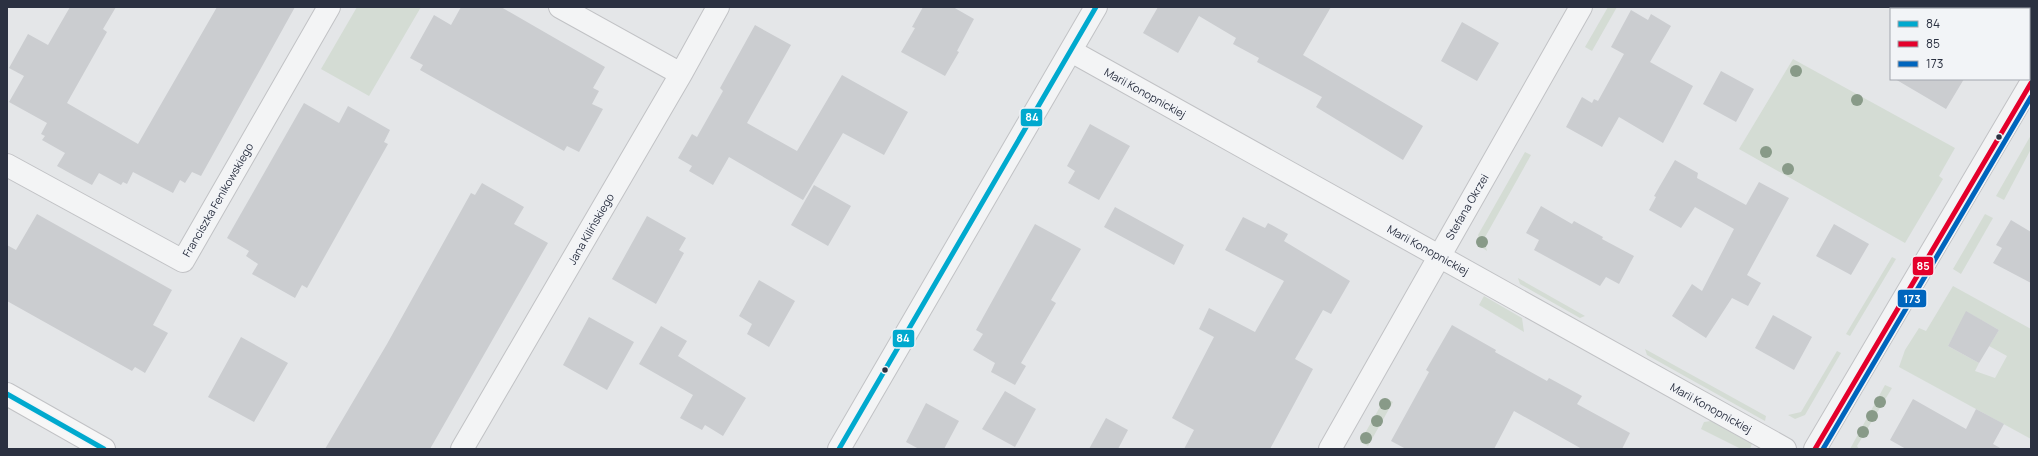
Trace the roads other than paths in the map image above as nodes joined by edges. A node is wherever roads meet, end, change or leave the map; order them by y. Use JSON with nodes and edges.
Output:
{"nodes":[{"id":1,"x":329,"y":7,"type":"edge"},
{"id":2,"x":560,"y":7,"type":"edge"},
{"id":3,"x":718,"y":7,"type":"edge"},
{"id":4,"x":1096,"y":7,"type":"edge"},
{"id":5,"x":1581,"y":7,"type":"edge"},
{"id":6,"x":1071,"y":51,"type":"junction"},
{"id":7,"x":681,"y":74,"type":"junction"},
{"id":8,"x":2031,"y":83,"type":"edge"},
{"id":9,"x":7,"y":165,"type":"edge"},
{"id":10,"x":1439,"y":257,"type":"junction"},
{"id":11,"x":7,"y":394,"type":"edge"},
{"id":12,"x":104,"y":449,"type":"edge"},
{"id":13,"x":462,"y":449,"type":"edge"},
{"id":14,"x":839,"y":449,"type":"edge"},
{"id":15,"x":1330,"y":449,"type":"edge"},
{"id":16,"x":1786,"y":449,"type":"edge"},
{"id":17,"x":1815,"y":449,"type":"edge"}],
"edges":[{"from":1,"to":9,"type":"street","name":"Franciszka Fenikowskiego"},
{"from":2,"to":7,"type":"street"},
{"from":3,"to":7,"type":"street","name":"Jana Kilińskiego"},
{"from":4,"to":6,"type":"street"},
{"from":5,"to":10,"type":"street","name":"Stefana Okrzei"},
{"from":6,"to":10,"type":"street","name":"Marii Konopnickiej"},
{"from":6,"to":14,"type":"street"},
{"from":7,"to":13,"type":"street","name":"Jana Kilińskiego"},
{"from":8,"to":17,"type":"street"},
{"from":10,"to":15,"type":"street","name":"Stefana Okrzei"},
{"from":10,"to":16,"type":"street","name":"Marii Konopnickiej"},
{"from":11,"to":12,"type":"main road"}]}
